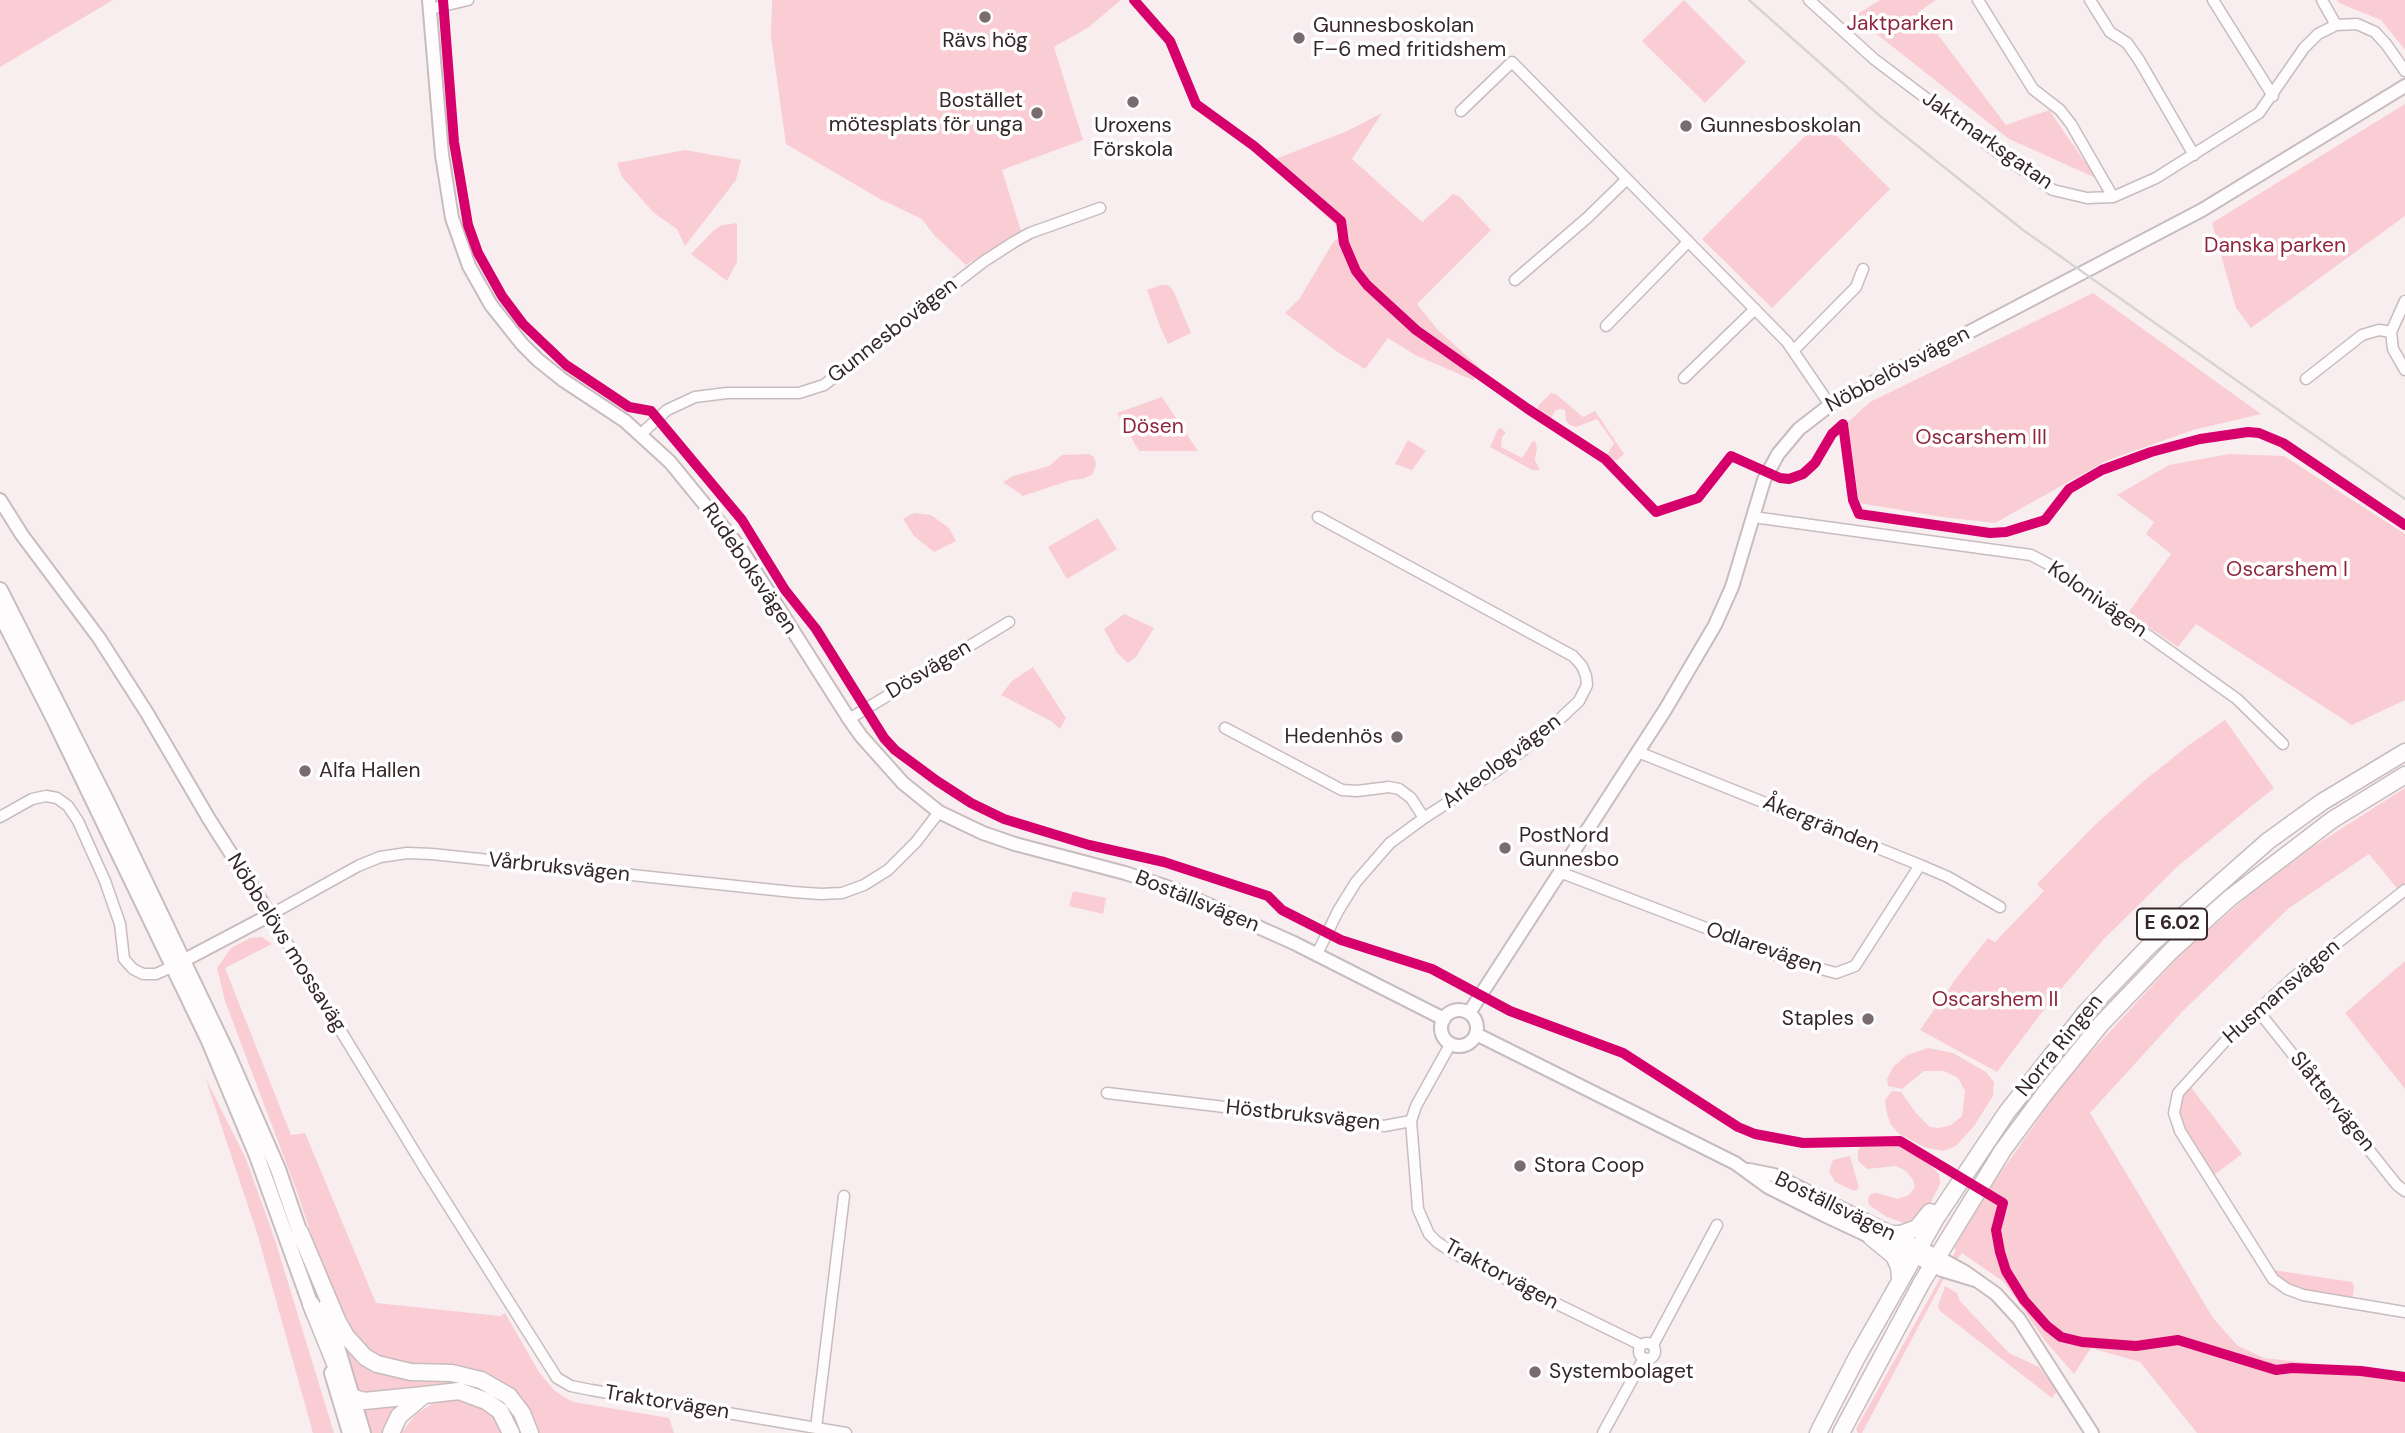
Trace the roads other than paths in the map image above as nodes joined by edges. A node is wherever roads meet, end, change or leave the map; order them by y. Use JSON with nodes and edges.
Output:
{"nodes":[{"id":1,"x":468,"y":0,"type":"edge"},
{"id":2,"x":1809,"y":0,"type":"edge"},
{"id":3,"x":1978,"y":0,"type":"edge"},
{"id":4,"x":2090,"y":0,"type":"edge"},
{"id":5,"x":2213,"y":0,"type":"edge"},
{"id":6,"x":2322,"y":0,"type":"edge"},
{"id":7,"x":429,"y":4,"type":"edge"},
{"id":8,"x":2336,"y":24,"type":"junction"},
{"id":9,"x":2405,"y":71,"type":"edge"},
{"id":10,"x":2405,"y":86,"type":"edge"},
{"id":11,"x":2273,"y":96,"type":"junction"},
{"id":12,"x":1461,"y":111,"type":"dead end"},
{"id":13,"x":2194,"y":155,"type":"junction"},
{"id":14,"x":1627,"y":179,"type":"junction"},
{"id":15,"x":2113,"y":197,"type":"junction"},
{"id":16,"x":1100,"y":208,"type":"dead end"},
{"id":17,"x":1688,"y":242,"type":"junction"},
{"id":18,"x":1863,"y":269,"type":"dead end"},
{"id":19,"x":1516,"y":280,"type":"dead end"},
{"id":20,"x":2405,"y":301,"type":"edge"},
{"id":21,"x":1755,"y":309,"type":"junction"},
{"id":22,"x":1605,"y":326,"type":"dead end"},
{"id":23,"x":2391,"y":332,"type":"junction"},
{"id":24,"x":1793,"y":351,"type":"junction"},
{"id":25,"x":2405,"y":370,"type":"edge"},
{"id":26,"x":1684,"y":378,"type":"dead end"},
{"id":27,"x":2306,"y":379,"type":"dead end"},
{"id":28,"x":1830,"y":405,"type":"junction"},
{"id":29,"x":641,"y":434,"type":"junction"},
{"id":30,"x":0,"y":500,"type":"edge"},
{"id":31,"x":1318,"y":517,"type":"dead end"},
{"id":32,"x":1752,"y":517,"type":"junction"},
{"id":33,"x":0,"y":590,"type":"edge"},
{"id":34,"x":0,"y":613,"type":"edge"},
{"id":35,"x":1009,"y":622,"type":"dead end"},
{"id":36,"x":849,"y":719,"type":"junction"},
{"id":37,"x":1225,"y":728,"type":"dead end"},
{"id":38,"x":2283,"y":744,"type":"dead end"},
{"id":39,"x":1638,"y":752,"type":"junction"},
{"id":40,"x":2405,"y":752,"type":"edge"},
{"id":41,"x":2405,"y":775,"type":"edge"},
{"id":42,"x":939,"y":812,"type":"junction"},
{"id":43,"x":0,"y":817,"type":"edge"},
{"id":44,"x":1424,"y":818,"type":"junction"},
{"id":45,"x":1920,"y":865,"type":"junction"},
{"id":46,"x":1562,"y":873,"type":"junction"},
{"id":47,"x":2405,"y":890,"type":"edge"},
{"id":48,"x":2000,"y":907,"type":"dead end"},
{"id":49,"x":270,"y":915,"type":"junction"},
{"id":50,"x":1317,"y":954,"type":"junction"},
{"id":51,"x":179,"y":963,"type":"junction"},
{"id":52,"x":2259,"y":1012,"type":"junction"},
{"id":53,"x":1469,"y":1013,"type":"junction"},
{"id":54,"x":1444,"y":1018,"type":"junction"},
{"id":55,"x":1476,"y":1034,"type":"junction"},
{"id":56,"x":1451,"y":1043,"type":"junction"},
{"id":57,"x":1107,"y":1093,"type":"dead end"},
{"id":58,"x":1411,"y":1121,"type":"junction"},
{"id":59,"x":1746,"y":1169,"type":"junction"},
{"id":60,"x":1964,"y":1175,"type":"junction"},
{"id":61,"x":2405,"y":1191,"type":"edge"},
{"id":62,"x":844,"y":1196,"type":"dead end"},
{"id":63,"x":1717,"y":1225,"type":"dead end"},
{"id":64,"x":300,"y":1232,"type":"junction"},
{"id":65,"x":1892,"y":1234,"type":"junction"},
{"id":66,"x":1871,"y":1237,"type":"junction"},
{"id":67,"x":1926,"y":1254,"type":"junction"},
{"id":68,"x":1900,"y":1278,"type":"junction"},
{"id":69,"x":311,"y":1304,"type":"junction"},
{"id":70,"x":2405,"y":1312,"type":"edge"},
{"id":71,"x":1641,"y":1345,"type":"junction"},
{"id":72,"x":1653,"y":1345,"type":"junction"},
{"id":73,"x":1644,"y":1358,"type":"junction"},
{"id":74,"x":571,"y":1386,"type":"joint"},
{"id":75,"x":424,"y":1395,"type":"junction"},
{"id":76,"x":355,"y":1400,"type":"junction"},
{"id":77,"x":816,"y":1428,"type":"junction"},
{"id":78,"x":350,"y":1433,"type":"edge"},
{"id":79,"x":363,"y":1433,"type":"edge"},
{"id":80,"x":391,"y":1433,"type":"edge"},
{"id":81,"x":512,"y":1433,"type":"edge"},
{"id":82,"x":530,"y":1433,"type":"edge"},
{"id":83,"x":846,"y":1433,"type":"edge"},
{"id":84,"x":1604,"y":1433,"type":"edge"},
{"id":85,"x":1818,"y":1433,"type":"edge"},
{"id":86,"x":1841,"y":1433,"type":"edge"},
{"id":87,"x":2092,"y":1433,"type":"edge"}],
"edges":[{"from":1,"to":7,"type":"street"},
{"from":2,"to":15,"type":"street","name":"Jaktmarksgatan"},
{"from":3,"to":15,"type":"street"},
{"from":4,"to":13,"type":"street"},
{"from":5,"to":11,"type":"street"},
{"from":6,"to":8,"type":"street"},
{"from":7,"to":29,"type":"street","name":"Rudeboksvägen"},
{"from":8,"to":9,"type":"street"},
{"from":8,"to":11,"type":"street","name":"Jaktmarksgatan"},
{"from":10,"to":28,"type":"street","name":"Nöbbelövsvägen"},
{"from":11,"to":13,"type":"street","name":"Jaktmarksgatan"},
{"from":12,"to":14,"type":"street"},
{"from":13,"to":15,"type":"street","name":"Jaktmarksgatan"},
{"from":14,"to":17,"type":"street"},
{"from":14,"to":19,"type":"street"},
{"from":16,"to":29,"type":"street","name":"Gunnesbovägen"},
{"from":17,"to":21,"type":"street"},
{"from":17,"to":22,"type":"street"},
{"from":18,"to":24,"type":"street"},
{"from":20,"to":23,"type":"street"},
{"from":21,"to":24,"type":"street"},
{"from":21,"to":26,"type":"street"},
{"from":23,"to":25,"type":"street"},
{"from":23,"to":27,"type":"street"},
{"from":24,"to":28,"type":"street"},
{"from":28,"to":32,"type":"street","name":"Nöbbelövsvägen"},
{"from":29,"to":36,"type":"street","name":"Rudeboksvägen"},
{"from":30,"to":49,"type":"street","name":"Nöbbelövs mossaväg"},
{"from":31,"to":44,"type":"street","name":"Arkeologvägen"},
{"from":32,"to":38,"type":"street","name":"Kolonivägen"},
{"from":32,"to":39,"type":"street","name":"Nöbbelövsvägen"},
{"from":33,"to":51,"type":"main road"},
{"from":34,"to":51,"type":"main road"},
{"from":35,"to":36,"type":"street","name":"Dösvägen"},
{"from":36,"to":42,"type":"street","name":"Rudeboksvägen"},
{"from":37,"to":44,"type":"street"},
{"from":39,"to":45,"type":"street","name":"Åkergränden"},
{"from":39,"to":46,"type":"street","name":"Nöbbelövsvägen"},
{"from":40,"to":60,"type":"main road","name":"Norra Ringen","number":"E 6.02"},
{"from":41,"to":67,"type":"main road","name":"Norra Ringen","number":"E 6.02"},
{"from":42,"to":49,"type":"street","name":"Vårbruksvägen"},
{"from":42,"to":50,"type":"street","name":"Boställsvägen"},
{"from":43,"to":51,"type":"street"},
{"from":44,"to":50,"type":"street","name":"Arkeologvägen"},
{"from":45,"to":46,"type":"street","name":"Odlarevägen"},
{"from":45,"to":48,"type":"street","name":"Åkergränden"},
{"from":46,"to":53,"type":"street","name":"Nöbbelövsvägen"},
{"from":47,"to":52,"type":"street","name":"Husmansvägen"},
{"from":49,"to":51,"type":"street","name":"Vårbruksvägen"},
{"from":49,"to":74,"type":"street","name":"Nöbbelövs mossaväg"},
{"from":50,"to":54,"type":"street","name":"Boställsvägen"},
{"from":51,"to":64,"type":"main road"},
{"from":51,"to":69,"type":"main road"},
{"from":52,"to":61,"type":"street","name":"Slåttervägen"},
{"from":52,"to":70,"type":"street","name":"Husmansvägen"},
{"from":53,"to":54,"type":"street"},
{"from":53,"to":55,"type":"street"},
{"from":54,"to":56,"type":"street"},
{"from":55,"to":56,"type":"street"},
{"from":55,"to":59,"type":"street","name":"Boställsvägen"},
{"from":56,"to":58,"type":"street","name":"Höstbruksvägen"},
{"from":57,"to":58,"type":"street","name":"Höstbruksvägen"},
{"from":58,"to":71,"type":"street","name":"Traktorvägen"},
{"from":59,"to":65,"type":"street","name":"Boställsvägen"},
{"from":59,"to":66,"type":"street","name":"Boställsvägen"},
{"from":60,"to":65,"type":"main road"},
{"from":60,"to":67,"type":"main road","name":"Norra Ringen","number":"E 6.02"},
{"from":62,"to":77,"type":"street"},
{"from":63,"to":72,"type":"street"},
{"from":64,"to":76,"type":"main road"},
{"from":64,"to":82,"type":"main road"},
{"from":65,"to":67,"type":"street","name":"Boställsvägen"},
{"from":66,"to":67,"type":"street","name":"Boställsvägen"},
{"from":66,"to":68,"type":"main road"},
{"from":67,"to":68,"type":"main road","name":"Norra Ringen","number":"E 6.02"},
{"from":67,"to":86,"type":"main road","name":"Norra Ringen","number":"E 6.02"},
{"from":67,"to":87,"type":"street"},
{"from":68,"to":85,"type":"main road","name":"Norra Ringen","number":"E 6.02"},
{"from":69,"to":76,"type":"main road"},
{"from":69,"to":78,"type":"main road"},
{"from":71,"to":72,"type":"street","name":"Traktorvägen"},
{"from":71,"to":73,"type":"street"},
{"from":72,"to":73,"type":"street"},
{"from":73,"to":84,"type":"street"},
{"from":74,"to":77,"type":"street","name":"Traktorvägen"},
{"from":75,"to":76,"type":"main road"},
{"from":75,"to":80,"type":"main road"},
{"from":75,"to":81,"type":"main road"},
{"from":76,"to":79,"type":"main road"},
{"from":77,"to":83,"type":"street","name":"Traktorvägen"}]}
